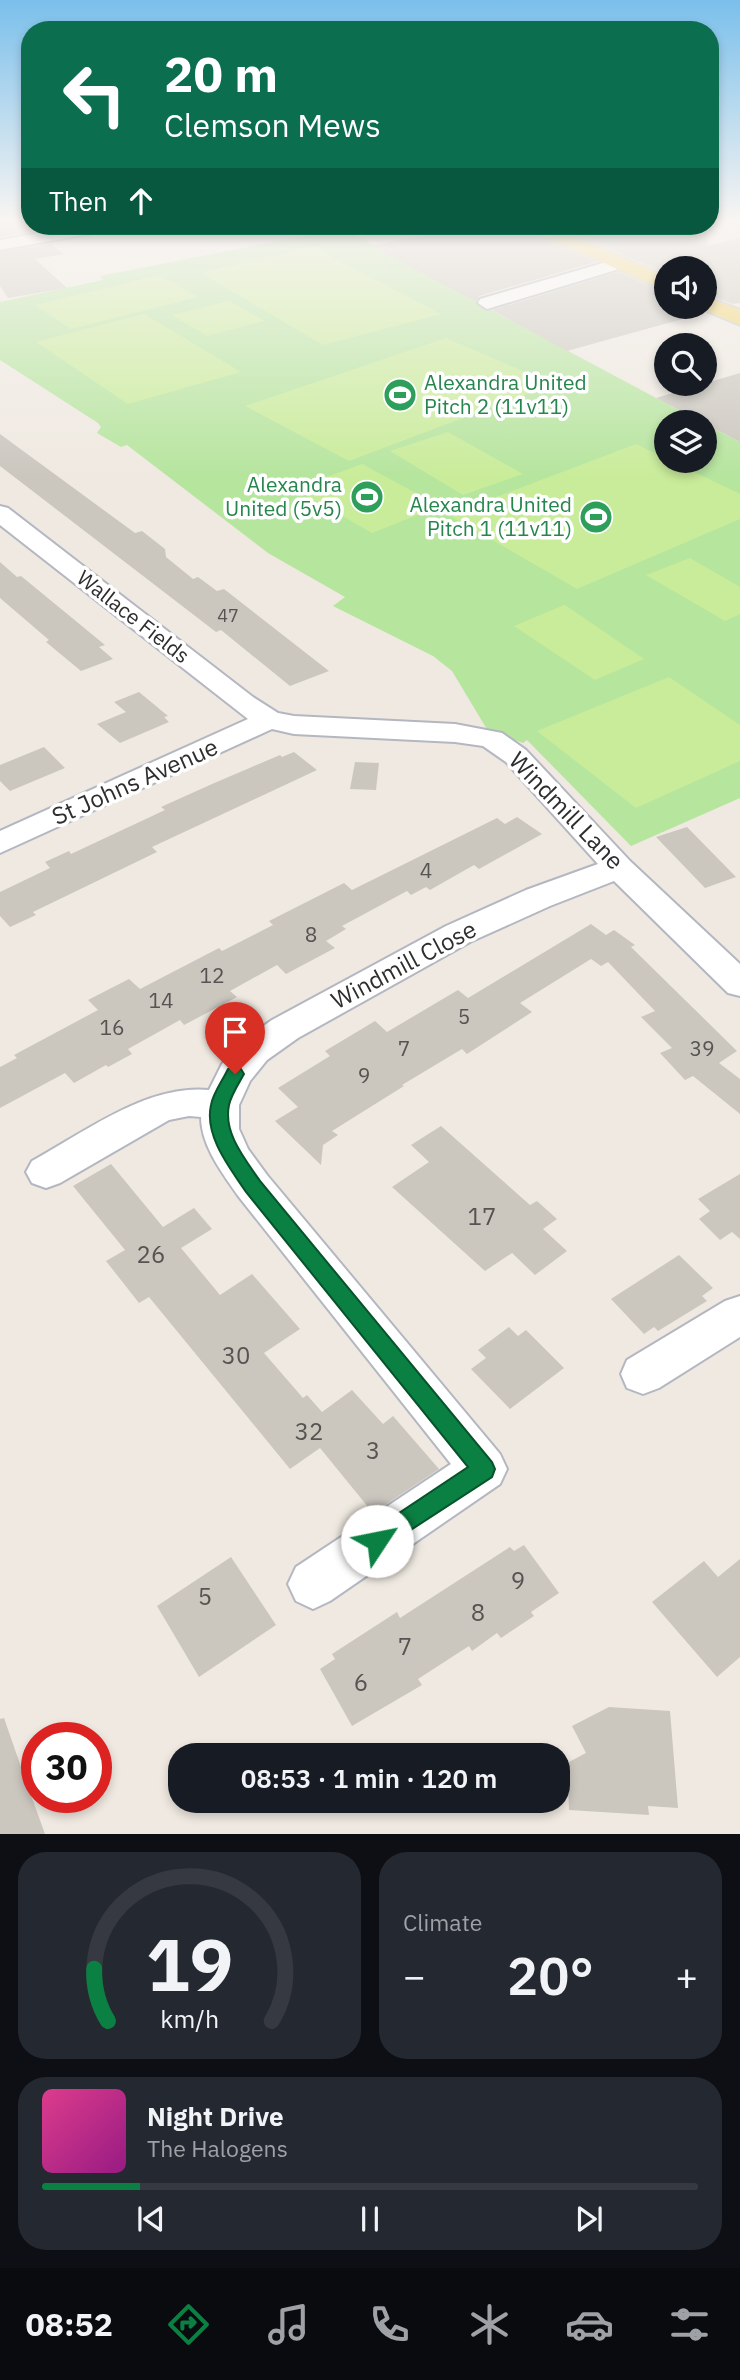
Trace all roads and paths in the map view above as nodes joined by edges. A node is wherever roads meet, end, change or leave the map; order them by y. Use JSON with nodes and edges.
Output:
{"nodes":[{"id":1,"x":717,"y":307,"type":"edge"},
{"id":2,"x":740,"y":318,"type":"edge"},
{"id":3,"x":0,"y":513,"type":"edge"},
{"id":4,"x":268,"y":719,"type":"junction"},
{"id":5,"x":0,"y":843,"type":"edge"},
{"id":6,"x":619,"y":868,"type":"junction"},
{"id":7,"x":740,"y":984,"type":"edge"},
{"id":8,"x":220,"y":1105,"type":"junction"},
{"id":9,"x":46,"y":1172,"type":"dead end"},
{"id":10,"x":740,"y":1314,"type":"edge"},
{"id":11,"x":643,"y":1374,"type":"dead end"},
{"id":12,"x":313,"y":1584,"type":"dead end"}],
"edges":[{"from":1,"to":2,"type":"main road"},
{"from":3,"to":4,"type":"street","name":"Wallace Fields"},
{"from":4,"to":5,"type":"street","name":"St Johns Avenue"},
{"from":4,"to":6,"type":"street","name":"Windmill Lane"},
{"from":6,"to":7,"type":"street","name":"Windmill Lane"},
{"from":6,"to":8,"type":"street","name":"Windmill Close"},
{"from":8,"to":9,"type":"street"},
{"from":8,"to":12,"type":"street"},
{"from":10,"to":11,"type":"street"}]}
